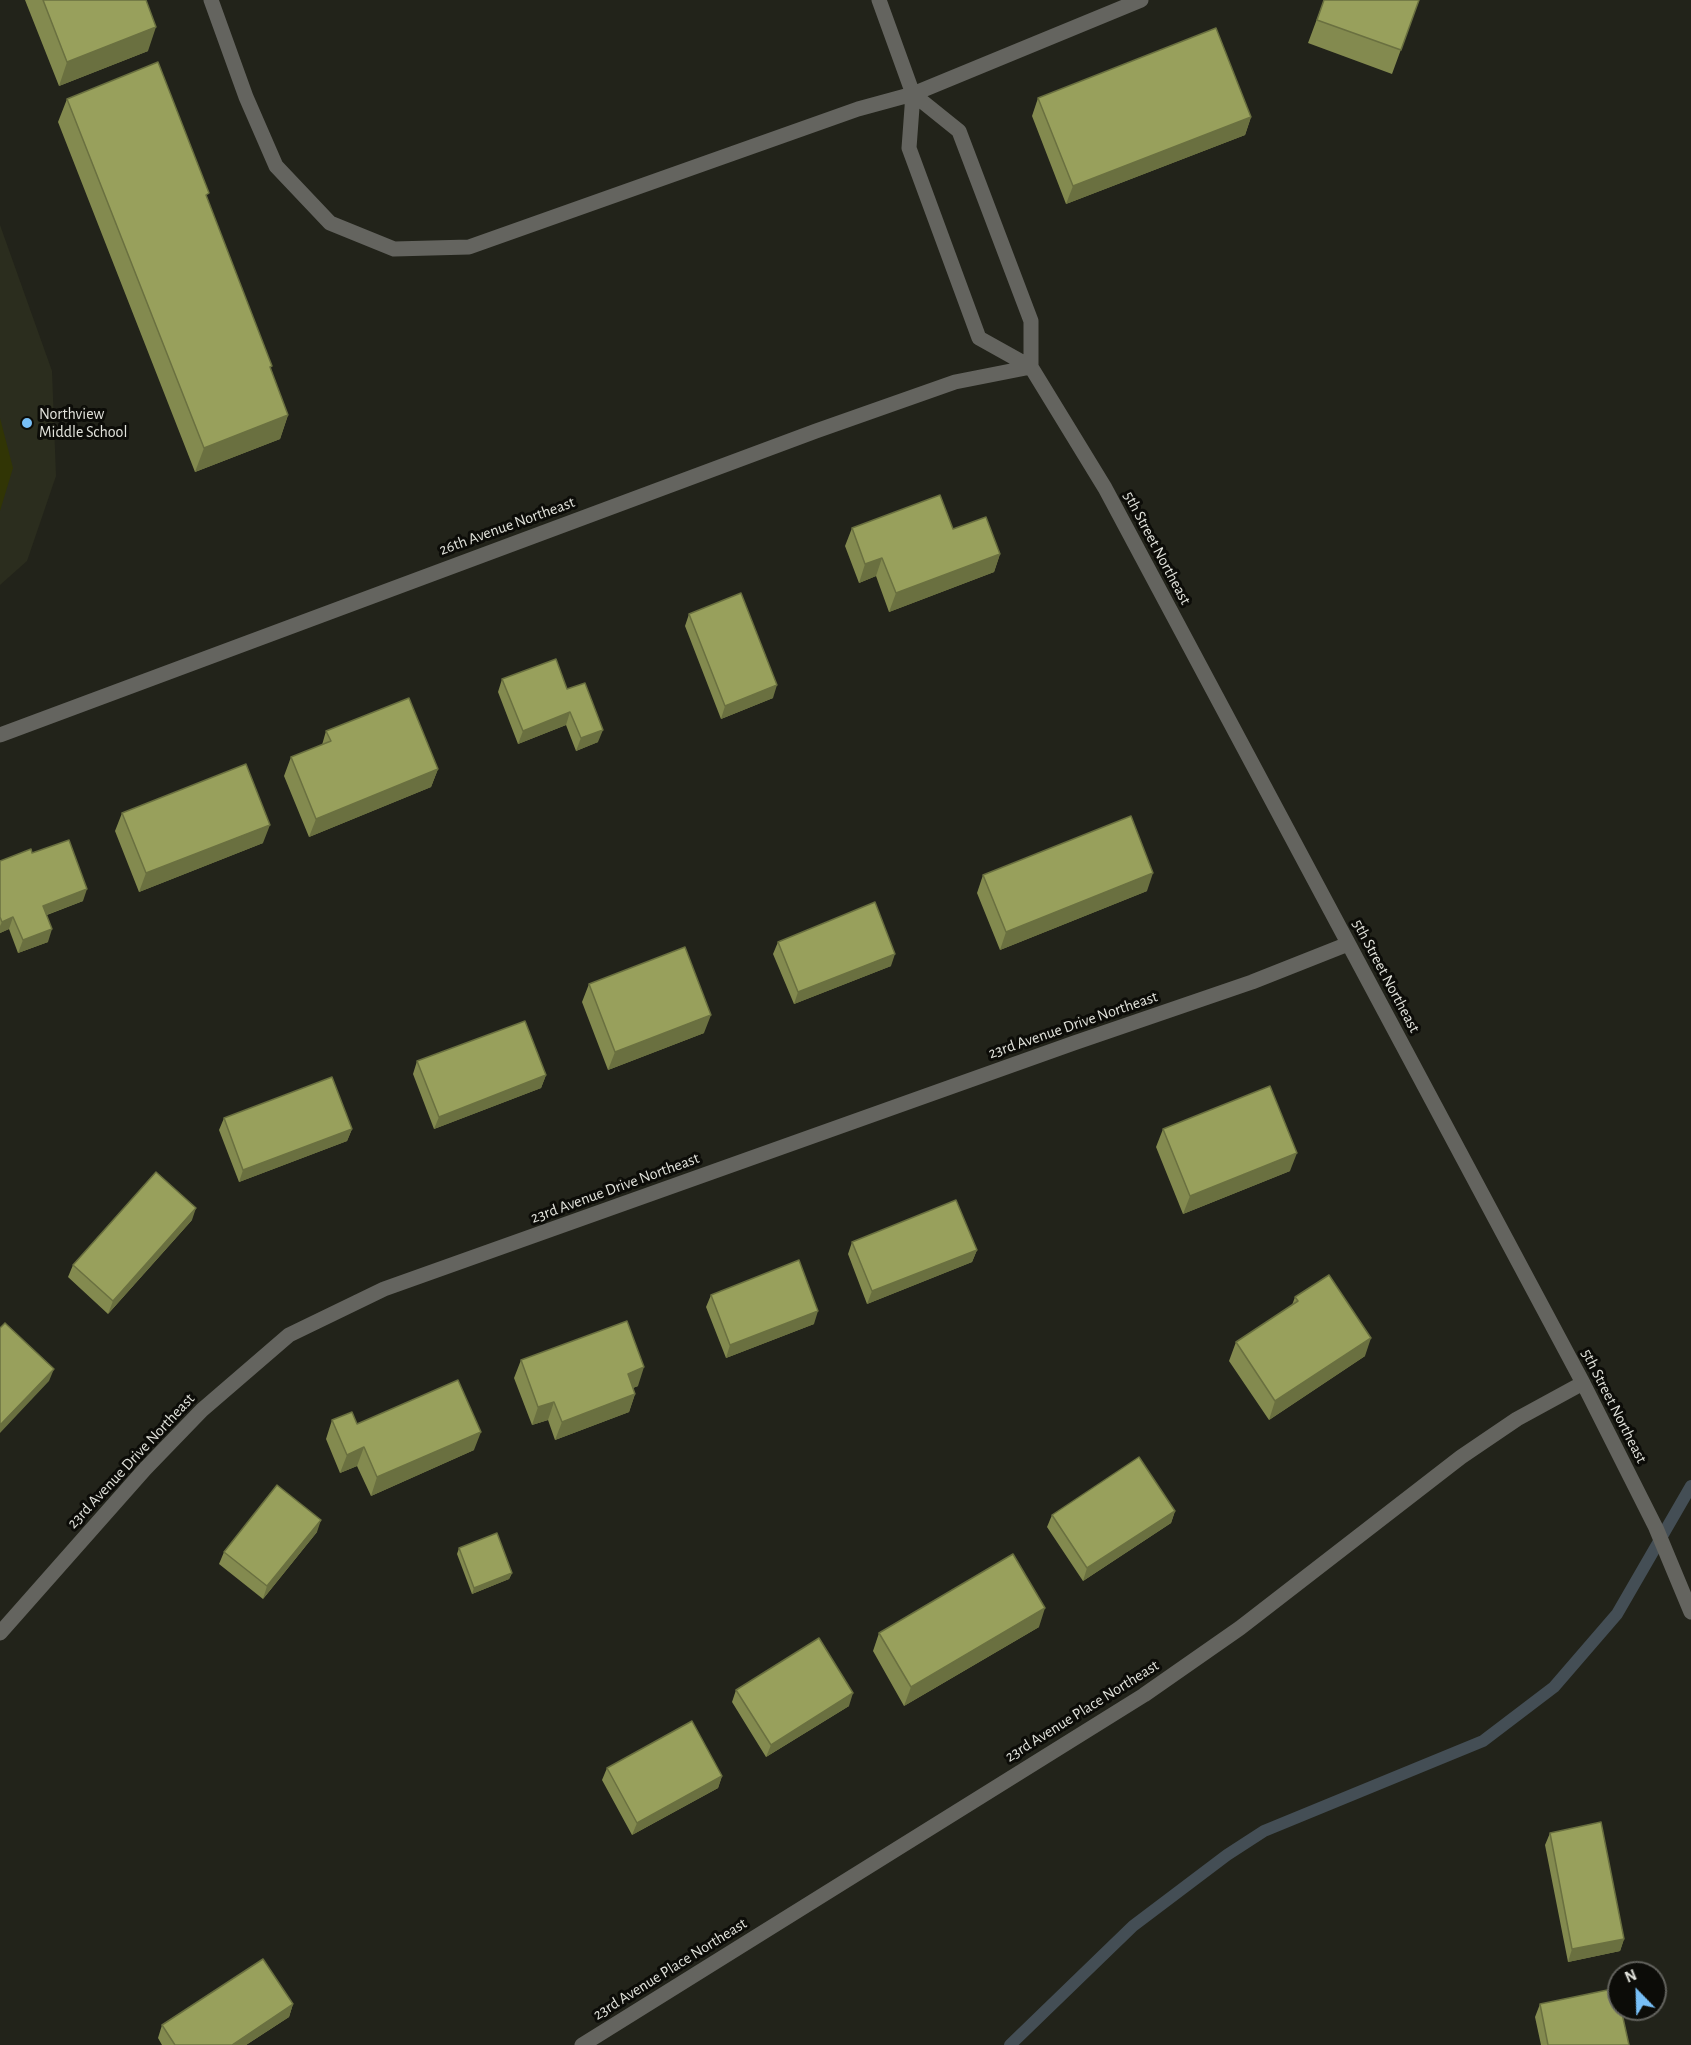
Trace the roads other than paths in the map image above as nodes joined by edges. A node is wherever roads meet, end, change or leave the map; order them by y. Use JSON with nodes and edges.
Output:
{"nodes":[{"id":1,"x":211,"y":0,"type":"edge"},
{"id":2,"x":879,"y":0,"type":"edge"},
{"id":3,"x":1141,"y":0,"type":"edge"},
{"id":4,"x":913,"y":94,"type":"junction"},
{"id":5,"x":1031,"y":367,"type":"junction"},
{"id":6,"x":0,"y":735,"type":"edge"},
{"id":7,"x":1348,"y":944,"type":"junction"},
{"id":8,"x":1583,"y":1383,"type":"junction"},
{"id":9,"x":1691,"y":1612,"type":"edge"},
{"id":10,"x":0,"y":1633,"type":"edge"},
{"id":11,"x":582,"y":2045,"type":"edge"}],
"edges":[{"from":1,"to":4,"type":"street"},
{"from":2,"to":4,"type":"street"},
{"from":3,"to":4,"type":"street"},
{"from":4,"to":5,"type":"street"},
{"from":4,"to":5,"type":"street"},
{"from":5,"to":6,"type":"street","name":"26th Avenue Northeast"},
{"from":5,"to":7,"type":"street","name":"5th Street Northeast"},
{"from":7,"to":8,"type":"street","name":"5th Street Northeast"},
{"from":7,"to":10,"type":"street","name":"23rd Avenue Drive Northeast"},
{"from":8,"to":9,"type":"street","name":"5th Street Northeast"},
{"from":8,"to":11,"type":"street","name":"23rd Avenue Place Northeast"}]}
